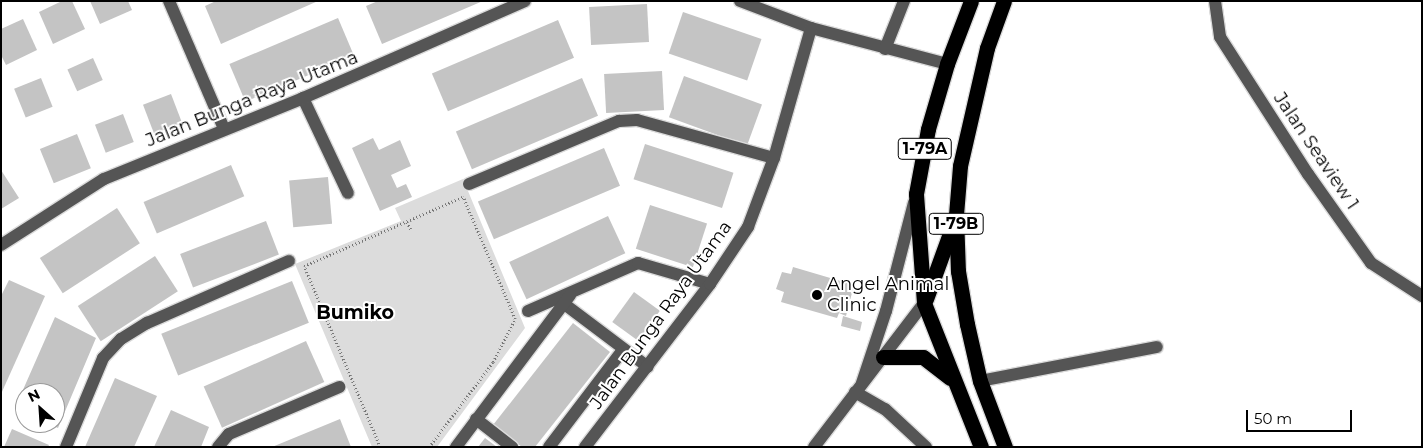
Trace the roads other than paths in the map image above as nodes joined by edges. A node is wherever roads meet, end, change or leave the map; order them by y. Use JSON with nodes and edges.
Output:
{"nodes":[{"id":1,"x":169,"y":1,"type":"edge"},
{"id":2,"x":525,"y":1,"type":"edge"},
{"id":3,"x":740,"y":1,"type":"edge"},
{"id":4,"x":904,"y":1,"type":"edge"},
{"id":5,"x":971,"y":1,"type":"edge"},
{"id":6,"x":1004,"y":1,"type":"edge"},
{"id":7,"x":1215,"y":1,"type":"edge"},
{"id":8,"x":811,"y":28,"type":"junction"},
{"id":9,"x":885,"y":49,"type":"junction"},
{"id":10,"x":947,"y":64,"type":"junction"},
{"id":11,"x":303,"y":98,"type":"junction"},
{"id":12,"x":224,"y":129,"type":"junction"},
{"id":13,"x":774,"y":158,"type":"junction"},
{"id":14,"x":469,"y":184,"type":"dead end"},
{"id":15,"x":348,"y":192,"type":"dead end"},
{"id":16,"x":916,"y":194,"type":"junction"},
{"id":17,"x":956,"y":216,"type":"junction"},
{"id":18,"x":1,"y":245,"type":"edge"},
{"id":19,"x":288,"y":261,"type":"dead end"},
{"id":20,"x":710,"y":284,"type":"junction"},
{"id":21,"x":572,"y":292,"type":"junction"},
{"id":22,"x":1422,"y":296,"type":"edge"},
{"id":23,"x":563,"y":303,"type":"junction"},
{"id":24,"x":924,"y":303,"type":"junction"},
{"id":25,"x":528,"y":311,"type":"dead end"},
{"id":26,"x":1157,"y":347,"type":"dead end"},
{"id":27,"x":623,"y":350,"type":"junction"},
{"id":28,"x":884,"y":357,"type":"junction"},
{"id":29,"x":648,"y":367,"type":"junction"},
{"id":30,"x":953,"y":380,"type":"junction"},
{"id":31,"x":980,"y":382,"type":"junction"},
{"id":32,"x":339,"y":386,"type":"dead end"},
{"id":33,"x":859,"y":387,"type":"junction"},
{"id":34,"x":476,"y":420,"type":"junction"},
{"id":35,"x":66,"y":447,"type":"edge"},
{"id":36,"x":218,"y":447,"type":"edge"},
{"id":37,"x":456,"y":447,"type":"edge"},
{"id":38,"x":512,"y":447,"type":"edge"},
{"id":39,"x":548,"y":447,"type":"edge"},
{"id":40,"x":585,"y":447,"type":"edge"},
{"id":41,"x":814,"y":447,"type":"edge"},
{"id":42,"x":926,"y":447,"type":"edge"},
{"id":43,"x":981,"y":447,"type":"edge"},
{"id":44,"x":1004,"y":447,"type":"edge"}],
"edges":[{"from":1,"to":12,"type":"street"},
{"from":2,"to":11,"type":"street","name":"Jalan Bunga Raya Utama"},
{"from":3,"to":8,"type":"street"},
{"from":4,"to":9,"type":"street"},
{"from":5,"to":10,"type":"highway","number":"1-79A"},
{"from":6,"to":17,"type":"highway","number":"1-79B"},
{"from":7,"to":22,"type":"street","name":"Jalan Seaview 1"},
{"from":8,"to":9,"type":"street"},
{"from":8,"to":13,"type":"street","name":"Jalan Bunga Raya Utama"},
{"from":9,"to":10,"type":"street"},
{"from":10,"to":16,"type":"highway","number":"1-79A"},
{"from":11,"to":12,"type":"street","name":"Jalan Bunga Raya Utama"},
{"from":11,"to":15,"type":"street"},
{"from":12,"to":18,"type":"street","name":"Jalan Bunga Raya Utama"},
{"from":13,"to":14,"type":"street"},
{"from":13,"to":20,"type":"street","name":"Jalan Bunga Raya Utama"},
{"from":16,"to":24,"type":"highway","number":"1-79A"},
{"from":16,"to":33,"type":"street"},
{"from":17,"to":24,"type":"highway"},
{"from":17,"to":31,"type":"highway","number":"1-79B"},
{"from":19,"to":35,"type":"street"},
{"from":20,"to":21,"type":"street"},
{"from":20,"to":29,"type":"street","name":"Jalan Bunga Raya Utama"},
{"from":21,"to":23,"type":"street"},
{"from":21,"to":25,"type":"street"},
{"from":23,"to":27,"type":"street"},
{"from":23,"to":34,"type":"street"},
{"from":24,"to":28,"type":"street"},
{"from":24,"to":30,"type":"highway","number":"1-79A"},
{"from":26,"to":31,"type":"street"},
{"from":27,"to":29,"type":"street"},
{"from":27,"to":39,"type":"street"},
{"from":28,"to":30,"type":"highway"},
{"from":28,"to":33,"type":"street"},
{"from":29,"to":40,"type":"street","name":"Jalan Bunga Raya Utama"},
{"from":30,"to":43,"type":"highway","number":"1-79A"},
{"from":31,"to":44,"type":"highway","number":"1-79B"},
{"from":32,"to":36,"type":"street"},
{"from":33,"to":41,"type":"street"},
{"from":33,"to":42,"type":"street"},
{"from":34,"to":37,"type":"street"},
{"from":34,"to":38,"type":"street"}]}
